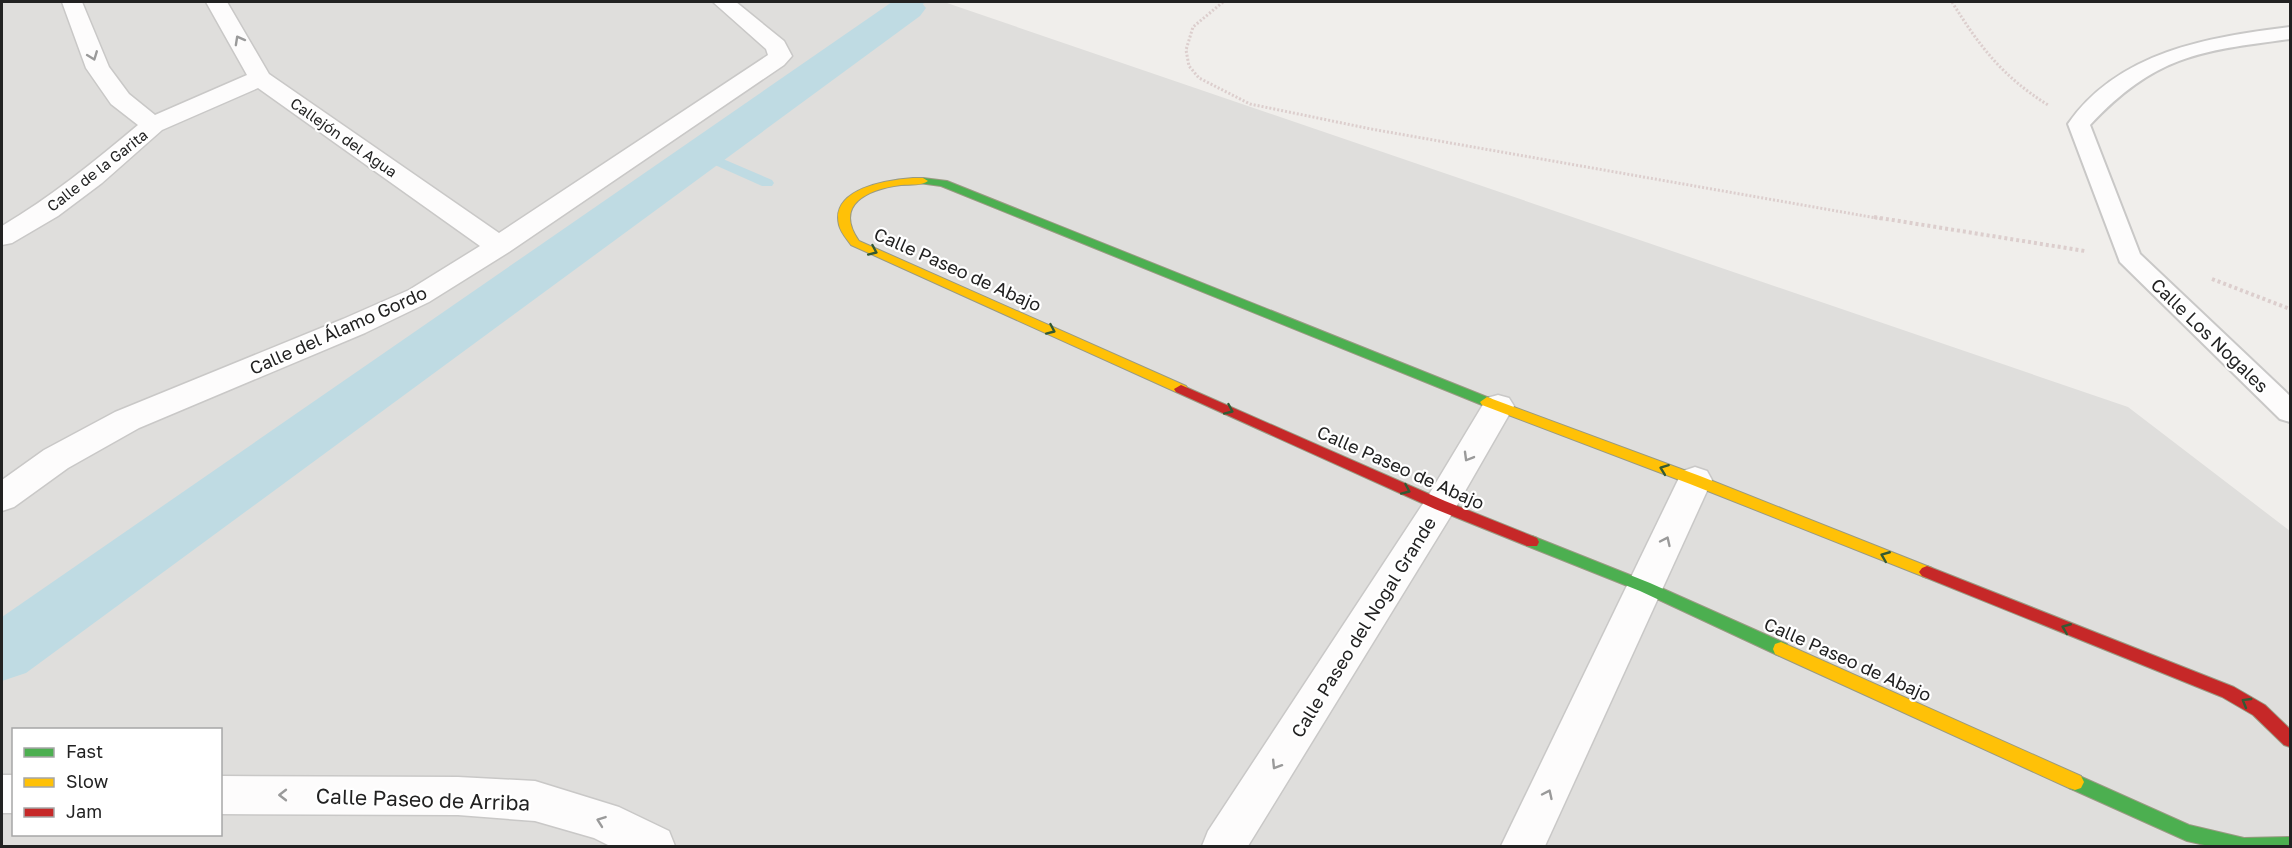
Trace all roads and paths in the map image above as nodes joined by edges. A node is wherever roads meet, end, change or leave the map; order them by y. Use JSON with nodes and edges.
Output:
{"nodes":[{"id":1,"x":72,"y":2,"type":"edge"},
{"id":2,"x":217,"y":2,"type":"edge"},
{"id":3,"x":723,"y":2,"type":"edge"},
{"id":4,"x":1223,"y":2,"type":"edge"},
{"id":5,"x":1952,"y":2,"type":"edge"},
{"id":6,"x":2290,"y":33,"type":"edge"},
{"id":7,"x":260,"y":78,"type":"junction"},
{"id":8,"x":2079,"y":124,"type":"junction"},
{"id":9,"x":153,"y":125,"type":"junction"},
{"id":10,"x":2,"y":237,"type":"edge"},
{"id":11,"x":499,"y":246,"type":"junction"},
{"id":12,"x":2129,"y":257,"type":"junction"},
{"id":13,"x":2201,"y":275,"type":"dead end"},
{"id":14,"x":2290,"y":309,"type":"edge"},
{"id":15,"x":1498,"y":406,"type":"junction"},
{"id":16,"x":2290,"y":412,"type":"edge"},
{"id":17,"x":1695,"y":480,"type":"junction"},
{"id":18,"x":2,"y":498,"type":"edge"},
{"id":19,"x":1440,"y":505,"type":"junction"},
{"id":20,"x":1645,"y":587,"type":"junction"},
{"id":21,"x":2290,"y":740,"type":"edge"},
{"id":22,"x":222,"y":795,"type":"edge"},
{"id":23,"x":2290,"y":845,"type":"edge"},
{"id":24,"x":653,"y":846,"type":"edge"},
{"id":25,"x":1224,"y":846,"type":"edge"},
{"id":26,"x":1523,"y":846,"type":"edge"}],
"edges":[{"from":1,"to":9,"type":"street","one_way":true},
{"from":7,"to":2,"type":"street","name":"Callejón del Agua","one_way":true},
{"from":3,"to":11,"type":"street","name":"Calle del Álamo Gordo"},
{"from":4,"to":12,"type":"path"},
{"from":5,"to":8,"type":"path"},
{"from":6,"to":8,"type":"lane"},
{"from":7,"to":9,"type":"street","name":"Calle de la Garita"},
{"from":7,"to":11,"type":"street","name":"Callejón del Agua"},
{"from":8,"to":12,"type":"lane"},
{"from":9,"to":10,"type":"street","name":"Calle de la Garita"},
{"from":11,"to":18,"type":"street","name":"Calle del Álamo Gordo"},
{"from":12,"to":16,"type":"lane","name":"Calle Los Nogales"},
{"from":13,"to":14,"type":"path"},
{"from":17,"to":15,"type":"street","name":"Calle Paseo de Abajo","one_way":true},
{"from":15,"to":19,"type":"street","name":"Calle Paseo del Nogal Grande","one_way":true},
{"from":15,"to":19,"type":"street","name":"Calle Paseo de Abajo","one_way":true},
{"from":20,"to":17,"type":"street","one_way":true},
{"from":21,"to":17,"type":"street","name":"Calle Paseo de Abajo","one_way":true},
{"from":19,"to":20,"type":"street","name":"Calle Paseo de Abajo"},
{"from":19,"to":25,"type":"street","name":"Calle Paseo del Nogal Grande","one_way":true},
{"from":20,"to":23,"type":"street","name":"Calle Paseo de Abajo"},
{"from":26,"to":20,"type":"street","one_way":true},
{"from":24,"to":22,"type":"street","name":"Calle Paseo de Arriba","one_way":true}]}
